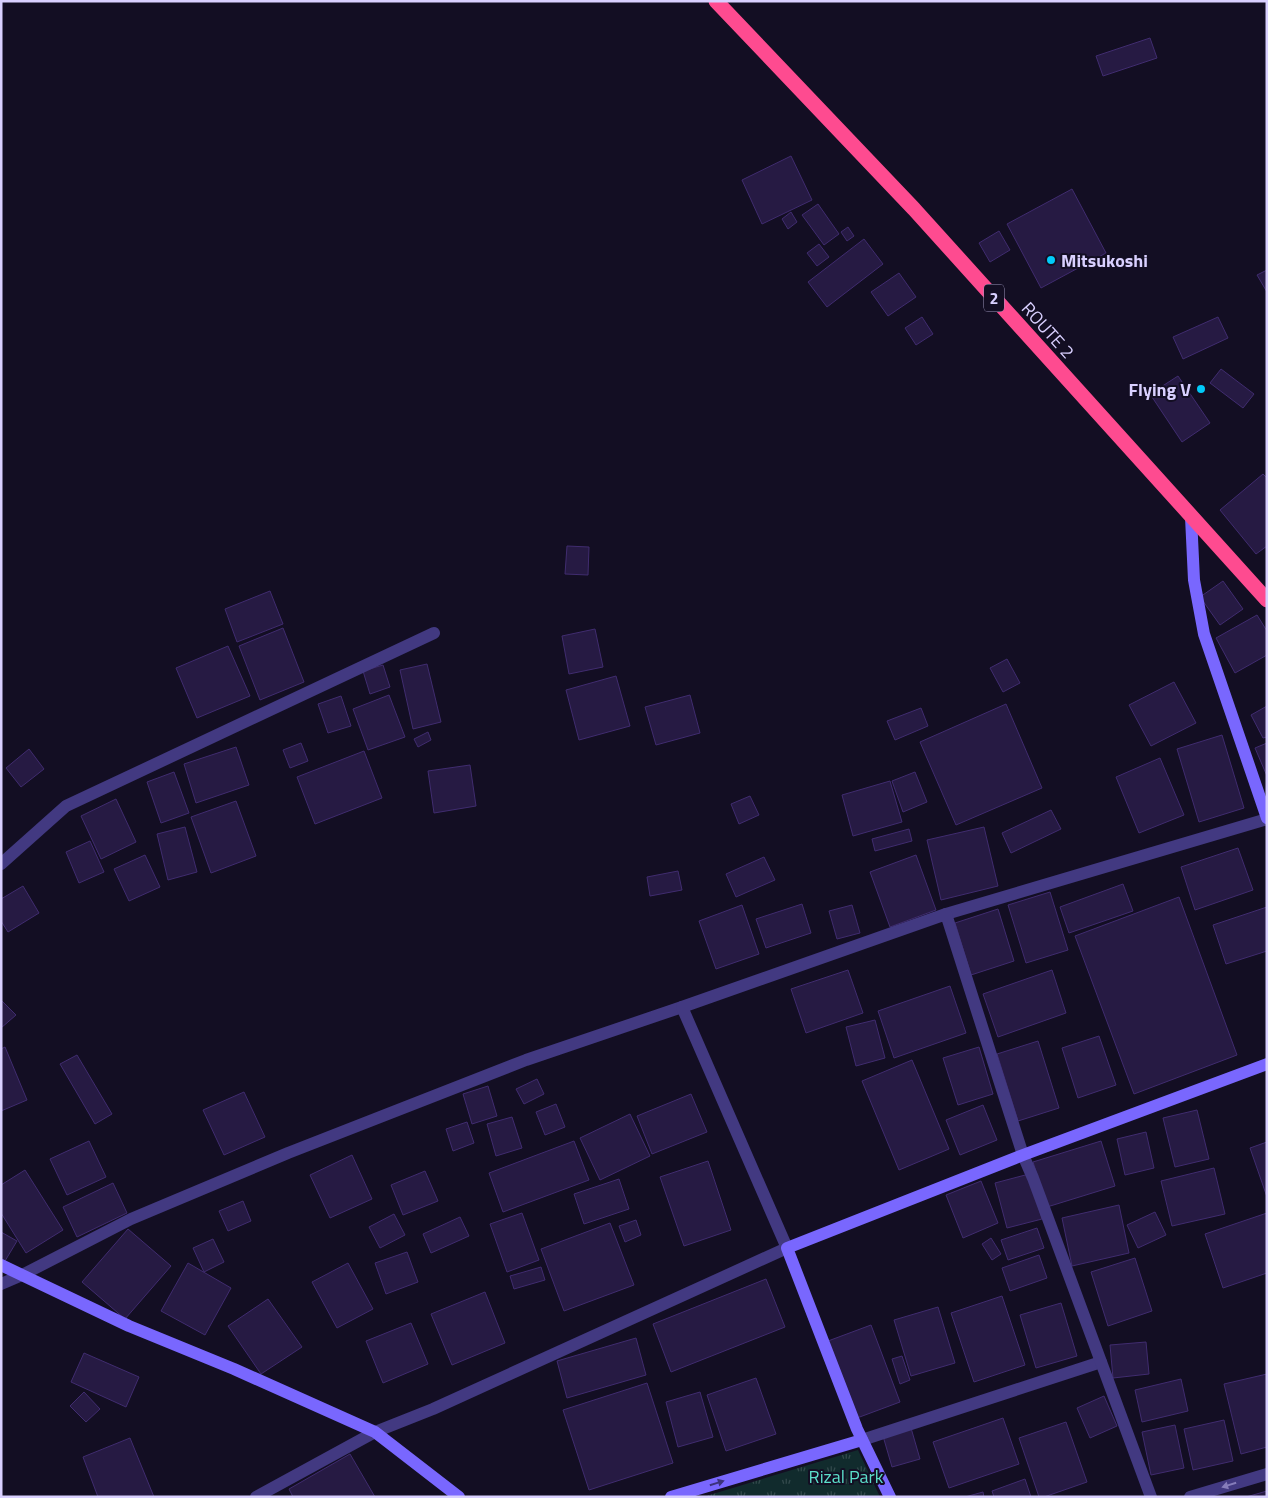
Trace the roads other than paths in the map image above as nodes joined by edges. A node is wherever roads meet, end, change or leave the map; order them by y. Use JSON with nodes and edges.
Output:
{"nodes":[{"id":1,"x":716,"y":1,"type":"edge"},
{"id":2,"x":1191,"y":517,"type":"junction"},
{"id":3,"x":1267,"y":600,"type":"edge"},
{"id":4,"x":434,"y":633,"type":"dead end"},
{"id":5,"x":1267,"y":819,"type":"edge"},
{"id":6,"x":1,"y":864,"type":"edge"},
{"id":7,"x":946,"y":914,"type":"junction"},
{"id":8,"x":682,"y":1007,"type":"junction"},
{"id":9,"x":1267,"y":1064,"type":"edge"},
{"id":10,"x":1023,"y":1155,"type":"junction"},
{"id":11,"x":787,"y":1248,"type":"junction"},
{"id":12,"x":1,"y":1265,"type":"edge"},
{"id":13,"x":22,"y":1276,"type":"junction"},
{"id":14,"x":1,"y":1284,"type":"edge"},
{"id":15,"x":1101,"y":1362,"type":"junction"},
{"id":16,"x":375,"y":1432,"type":"junction"},
{"id":17,"x":862,"y":1440,"type":"junction"},
{"id":18,"x":1267,"y":1474,"type":"edge"},
{"id":19,"x":256,"y":1497,"type":"edge"},
{"id":20,"x":458,"y":1497,"type":"edge"},
{"id":21,"x":671,"y":1497,"type":"edge"},
{"id":22,"x":890,"y":1497,"type":"edge"},
{"id":23,"x":1151,"y":1497,"type":"edge"},
{"id":24,"x":1190,"y":1497,"type":"edge"}],
"edges":[{"from":1,"to":2,"type":"highway","name":"ROUTE 2","number":"2"},
{"from":2,"to":3,"type":"highway","name":"ROUTE 2","number":"2"},
{"from":2,"to":5,"type":"street"},
{"from":4,"to":6,"type":"street"},
{"from":5,"to":7,"type":"street"},
{"from":7,"to":8,"type":"street"},
{"from":7,"to":10,"type":"street"},
{"from":8,"to":11,"type":"street"},
{"from":8,"to":13,"type":"street"},
{"from":9,"to":10,"type":"street"},
{"from":10,"to":11,"type":"street"},
{"from":10,"to":15,"type":"street"},
{"from":11,"to":16,"type":"street"},
{"from":11,"to":17,"type":"street"},
{"from":12,"to":13,"type":"street"},
{"from":13,"to":14,"type":"street"},
{"from":13,"to":16,"type":"street"},
{"from":15,"to":17,"type":"street"},
{"from":15,"to":23,"type":"street"},
{"from":16,"to":19,"type":"street"},
{"from":16,"to":20,"type":"street"},
{"from":21,"to":17,"type":"street","one_way":true},
{"from":17,"to":22,"type":"street"},
{"from":18,"to":24,"type":"street","one_way":true}]}
